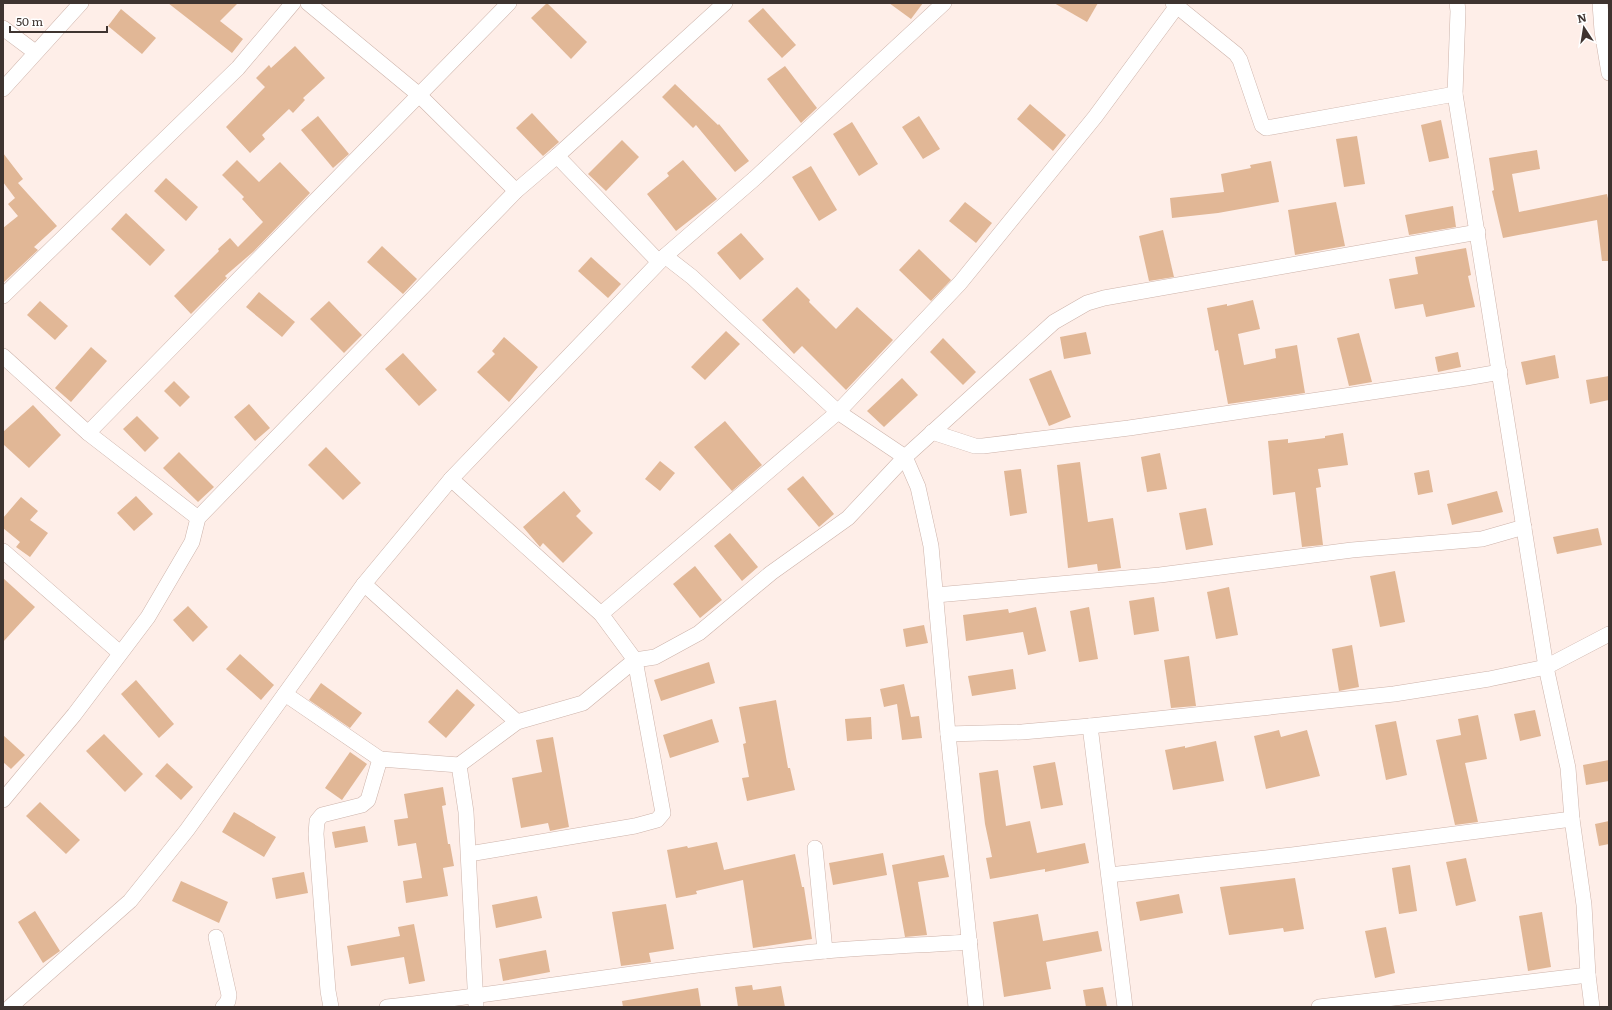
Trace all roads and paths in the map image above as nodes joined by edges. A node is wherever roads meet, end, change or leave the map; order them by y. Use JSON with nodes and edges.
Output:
{"nodes":[{"id":1,"x":81,"y":3,"type":"edge"},
{"id":2,"x":293,"y":3,"type":"edge"},
{"id":3,"x":308,"y":3,"type":"edge"},
{"id":4,"x":509,"y":3,"type":"edge"},
{"id":5,"x":725,"y":3,"type":"edge"},
{"id":6,"x":944,"y":3,"type":"edge"},
{"id":7,"x":1456,"y":3,"type":"edge"},
{"id":8,"x":1600,"y":3,"type":"edge"},
{"id":9,"x":1175,"y":4,"type":"edge"},
{"id":10,"x":3,"y":28,"type":"edge"},
{"id":11,"x":35,"y":52,"type":"junction"},
{"id":12,"x":1609,"y":73,"type":"edge"},
{"id":13,"x":3,"y":89,"type":"edge"},
{"id":14,"x":418,"y":94,"type":"junction"},
{"id":15,"x":1455,"y":94,"type":"junction"},
{"id":16,"x":557,"y":156,"type":"junction"},
{"id":17,"x":516,"y":192,"type":"junction"},
{"id":18,"x":1478,"y":232,"type":"junction"},
{"id":19,"x":662,"y":259,"type":"junction"},
{"id":20,"x":3,"y":296,"type":"edge"},
{"id":21,"x":3,"y":356,"type":"edge"},
{"id":22,"x":1500,"y":372,"type":"junction"},
{"id":23,"x":838,"y":412,"type":"junction"},
{"id":24,"x":932,"y":432,"type":"junction"},
{"id":25,"x":88,"y":433,"type":"junction"},
{"id":26,"x":905,"y":458,"type":"junction"},
{"id":27,"x":450,"y":479,"type":"junction"},
{"id":28,"x":198,"y":518,"type":"junction"},
{"id":29,"x":1524,"y":527,"type":"junction"},
{"id":30,"x":3,"y":550,"type":"edge"},
{"id":31,"x":364,"y":584,"type":"junction"},
{"id":32,"x":936,"y":595,"type":"junction"},
{"id":33,"x":600,"y":614,"type":"junction"},
{"id":34,"x":1609,"y":634,"type":"edge"},
{"id":35,"x":120,"y":653,"type":"junction"},
{"id":36,"x":635,"y":660,"type":"junction"},
{"id":37,"x":1546,"y":667,"type":"junction"},
{"id":38,"x":285,"y":694,"type":"junction"},
{"id":39,"x":517,"y":722,"type":"junction"},
{"id":40,"x":1090,"y":726,"type":"junction"},
{"id":41,"x":948,"y":734,"type":"junction"},
{"id":42,"x":380,"y":759,"type":"junction"},
{"id":43,"x":459,"y":765,"type":"junction"},
{"id":44,"x":3,"y":800,"type":"edge"},
{"id":45,"x":1572,"y":819,"type":"junction"},
{"id":46,"x":815,"y":848,"type":"dead end"},
{"id":47,"x":469,"y":854,"type":"junction"},
{"id":48,"x":1109,"y":875,"type":"junction"},
{"id":49,"x":216,"y":937,"type":"dead end"},
{"id":50,"x":970,"y":942,"type":"junction"},
{"id":51,"x":825,"y":951,"type":"junction"},
{"id":52,"x":1588,"y":975,"type":"junction"},
{"id":53,"x":475,"y":1002,"type":"edge"},
{"id":54,"x":10,"y":1007,"type":"edge"},
{"id":55,"x":224,"y":1007,"type":"edge"},
{"id":56,"x":331,"y":1007,"type":"edge"},
{"id":57,"x":387,"y":1007,"type":"edge"},
{"id":58,"x":976,"y":1007,"type":"edge"},
{"id":59,"x":1125,"y":1007,"type":"edge"},
{"id":60,"x":1319,"y":1007,"type":"edge"},
{"id":61,"x":1592,"y":1007,"type":"edge"}],
"edges":[{"from":1,"to":11,"type":"street"},
{"from":2,"to":20,"type":"street"},
{"from":3,"to":14,"type":"street"},
{"from":4,"to":14,"type":"street"},
{"from":5,"to":16,"type":"street"},
{"from":6,"to":19,"type":"street"},
{"from":7,"to":15,"type":"street"},
{"from":8,"to":12,"type":"street"},
{"from":9,"to":15,"type":"street"},
{"from":9,"to":23,"type":"street"},
{"from":10,"to":11,"type":"street"},
{"from":11,"to":13,"type":"street"},
{"from":14,"to":17,"type":"street"},
{"from":14,"to":25,"type":"street"},
{"from":15,"to":18,"type":"street"},
{"from":16,"to":17,"type":"street"},
{"from":16,"to":19,"type":"street"},
{"from":17,"to":28,"type":"street"},
{"from":18,"to":22,"type":"street"},
{"from":18,"to":24,"type":"street"},
{"from":19,"to":23,"type":"street"},
{"from":19,"to":27,"type":"street"},
{"from":21,"to":25,"type":"street"},
{"from":22,"to":24,"type":"street"},
{"from":22,"to":29,"type":"street"},
{"from":23,"to":26,"type":"street"},
{"from":23,"to":33,"type":"street"},
{"from":24,"to":26,"type":"street"},
{"from":25,"to":28,"type":"street"},
{"from":26,"to":32,"type":"street"},
{"from":26,"to":36,"type":"street"},
{"from":27,"to":31,"type":"street"},
{"from":27,"to":33,"type":"street"},
{"from":28,"to":35,"type":"street"},
{"from":29,"to":32,"type":"street"},
{"from":29,"to":37,"type":"street"},
{"from":30,"to":35,"type":"street"},
{"from":31,"to":38,"type":"street"},
{"from":31,"to":39,"type":"street"},
{"from":32,"to":41,"type":"street"},
{"from":33,"to":36,"type":"street"},
{"from":34,"to":37,"type":"street"},
{"from":35,"to":44,"type":"street"},
{"from":36,"to":39,"type":"street"},
{"from":36,"to":47,"type":"street"},
{"from":37,"to":40,"type":"street"},
{"from":37,"to":45,"type":"street"},
{"from":38,"to":42,"type":"street"},
{"from":38,"to":54,"type":"street"},
{"from":39,"to":43,"type":"street"},
{"from":40,"to":41,"type":"street"},
{"from":40,"to":48,"type":"street"},
{"from":41,"to":50,"type":"street"},
{"from":42,"to":43,"type":"street"},
{"from":42,"to":56,"type":"street"},
{"from":43,"to":47,"type":"street"},
{"from":45,"to":48,"type":"street"},
{"from":45,"to":52,"type":"street"},
{"from":46,"to":51,"type":"street"},
{"from":47,"to":53,"type":"street"},
{"from":48,"to":59,"type":"street"},
{"from":49,"to":55,"type":"street"},
{"from":50,"to":51,"type":"street"},
{"from":50,"to":58,"type":"street"},
{"from":51,"to":53,"type":"street"},
{"from":52,"to":60,"type":"street"},
{"from":52,"to":61,"type":"street"},
{"from":53,"to":57,"type":"street"}]}
